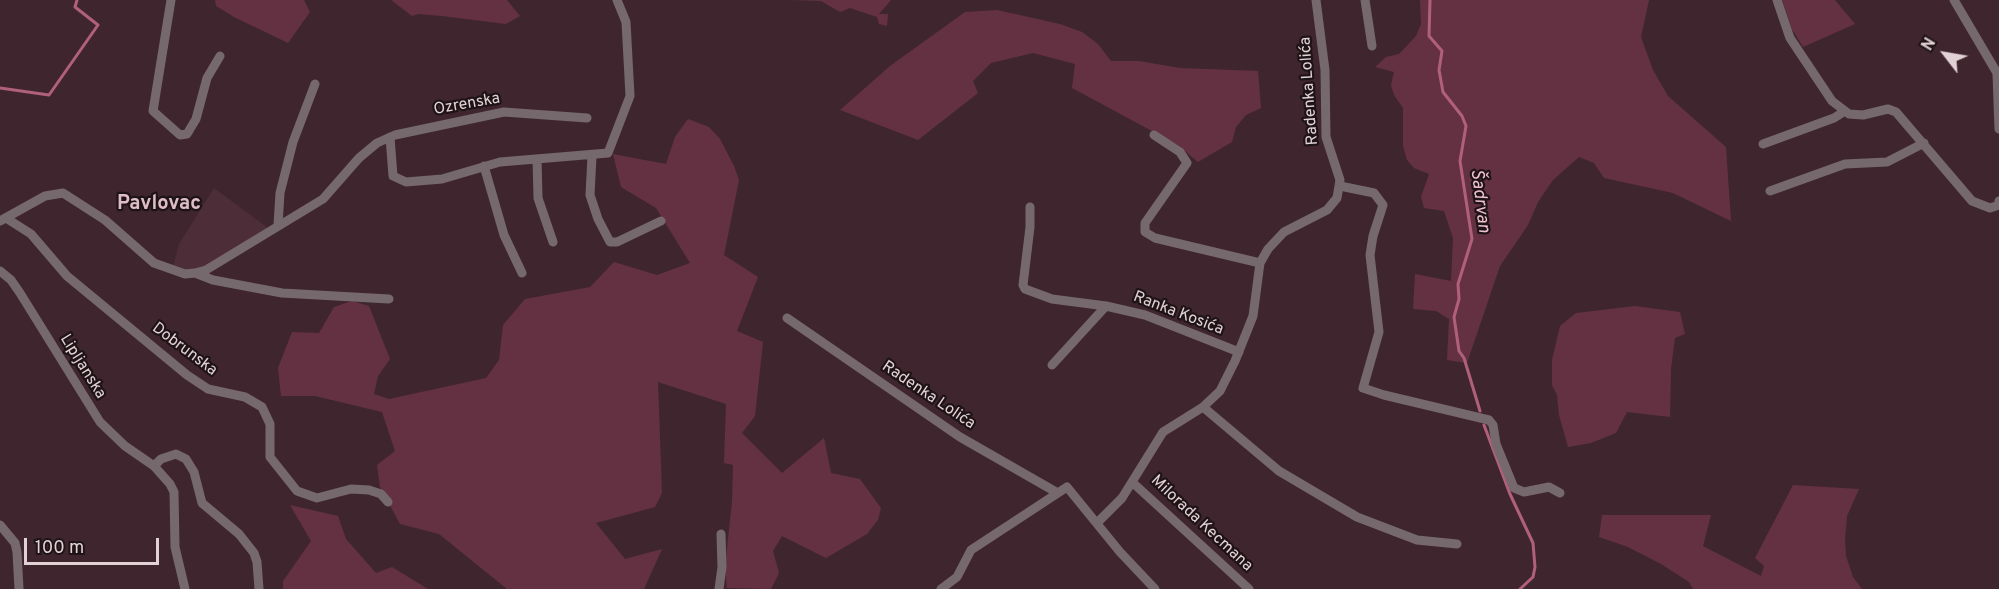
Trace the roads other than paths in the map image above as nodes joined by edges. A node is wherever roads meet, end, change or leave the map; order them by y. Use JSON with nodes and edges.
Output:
{"nodes":[{"id":1,"x":171,"y":0,"type":"edge"},
{"id":2,"x":617,"y":0,"type":"edge"},
{"id":3,"x":1316,"y":0,"type":"edge"},
{"id":4,"x":1365,"y":0,"type":"edge"},
{"id":5,"x":1777,"y":0,"type":"edge"},
{"id":6,"x":1956,"y":0,"type":"edge"},
{"id":7,"x":1372,"y":46,"type":"dead end"},
{"id":8,"x":220,"y":56,"type":"dead end"},
{"id":9,"x":315,"y":84,"type":"dead end"},
{"id":10,"x":1845,"y":111,"type":"junction"},
{"id":11,"x":586,"y":118,"type":"dead end"},
{"id":12,"x":1999,"y":129,"type":"edge"},
{"id":13,"x":1154,"y":135,"type":"dead end"},
{"id":14,"x":390,"y":137,"type":"junction"},
{"id":15,"x":1924,"y":143,"type":"junction"},
{"id":16,"x":1763,"y":144,"type":"dead end"},
{"id":17,"x":592,"y":156,"type":"junction"},
{"id":18,"x":537,"y":159,"type":"junction"},
{"id":19,"x":484,"y":166,"type":"junction"},
{"id":20,"x":1340,"y":186,"type":"junction"},
{"id":21,"x":1770,"y":191,"type":"dead end"},
{"id":22,"x":1999,"y":203,"type":"edge"},
{"id":23,"x":1030,"y":207,"type":"dead end"},
{"id":24,"x":3,"y":219,"type":"edge"},
{"id":25,"x":661,"y":221,"type":"dead end"},
{"id":26,"x":278,"y":225,"type":"junction"},
{"id":27,"x":553,"y":242,"type":"dead end"},
{"id":28,"x":1260,"y":264,"type":"junction"},
{"id":29,"x":0,"y":271,"type":"edge"},
{"id":30,"x":195,"y":273,"type":"junction"},
{"id":31,"x":522,"y":273,"type":"dead end"},
{"id":32,"x":389,"y":299,"type":"dead end"},
{"id":33,"x":1106,"y":306,"type":"junction"},
{"id":34,"x":787,"y":318,"type":"dead end"},
{"id":35,"x":1239,"y":352,"type":"junction"},
{"id":36,"x":1052,"y":365,"type":"dead end"},
{"id":37,"x":1203,"y":407,"type":"junction"},
{"id":38,"x":154,"y":466,"type":"junction"},
{"id":39,"x":1132,"y":482,"type":"junction"},
{"id":40,"x":1056,"y":492,"type":"junction"},
{"id":41,"x":1560,"y":493,"type":"dead end"},
{"id":42,"x":388,"y":502,"type":"dead end"},
{"id":43,"x":1098,"y":522,"type":"junction"},
{"id":44,"x":0,"y":525,"type":"edge"},
{"id":45,"x":721,"y":534,"type":"dead end"},
{"id":46,"x":1457,"y":544,"type":"dead end"},
{"id":47,"x":19,"y":589,"type":"edge"},
{"id":48,"x":185,"y":589,"type":"edge"},
{"id":49,"x":259,"y":589,"type":"edge"},
{"id":50,"x":719,"y":589,"type":"edge"},
{"id":51,"x":941,"y":589,"type":"edge"},
{"id":52,"x":1155,"y":589,"type":"edge"},
{"id":53,"x":1249,"y":589,"type":"edge"}],
"edges":[{"from":1,"to":8,"type":"street"},
{"from":2,"to":17,"type":"street"},
{"from":3,"to":20,"type":"street","name":"Radenka Lolića"},
{"from":4,"to":7,"type":"street"},
{"from":5,"to":10,"type":"street"},
{"from":6,"to":12,"type":"street"},
{"from":9,"to":26,"type":"street"},
{"from":10,"to":15,"type":"street"},
{"from":10,"to":16,"type":"street"},
{"from":11,"to":14,"type":"street","name":"Ozrenska"},
{"from":13,"to":28,"type":"street"},
{"from":14,"to":19,"type":"street"},
{"from":14,"to":26,"type":"street","name":"Ozrenska"},
{"from":15,"to":21,"type":"street"},
{"from":15,"to":22,"type":"street"},
{"from":17,"to":18,"type":"street"},
{"from":17,"to":25,"type":"street"},
{"from":18,"to":19,"type":"street"},
{"from":18,"to":27,"type":"street"},
{"from":19,"to":31,"type":"street"},
{"from":20,"to":28,"type":"street"},
{"from":20,"to":41,"type":"street"},
{"from":23,"to":33,"type":"street","name":"Ranka Kosića"},
{"from":24,"to":30,"type":"street"},
{"from":24,"to":42,"type":"street","name":"Dobrunska"},
{"from":26,"to":30,"type":"street","name":"Ozrenska"},
{"from":28,"to":35,"type":"street"},
{"from":29,"to":38,"type":"street","name":"Lipljanska"},
{"from":30,"to":32,"type":"street"},
{"from":33,"to":35,"type":"street","name":"Ranka Kosića"},
{"from":33,"to":36,"type":"street","name":"Ranka Kosića"},
{"from":34,"to":40,"type":"street","name":"Radenka Lolića"},
{"from":35,"to":37,"type":"street"},
{"from":37,"to":39,"type":"street"},
{"from":37,"to":46,"type":"street"},
{"from":38,"to":48,"type":"street","name":"Lipljanska"},
{"from":38,"to":49,"type":"street"},
{"from":39,"to":43,"type":"street"},
{"from":39,"to":53,"type":"street","name":"Milorada Kecmana"},
{"from":40,"to":43,"type":"street","name":"Radenka Lolića"},
{"from":40,"to":51,"type":"street"},
{"from":43,"to":52,"type":"street"},
{"from":44,"to":47,"type":"street"},
{"from":45,"to":50,"type":"street"}]}
